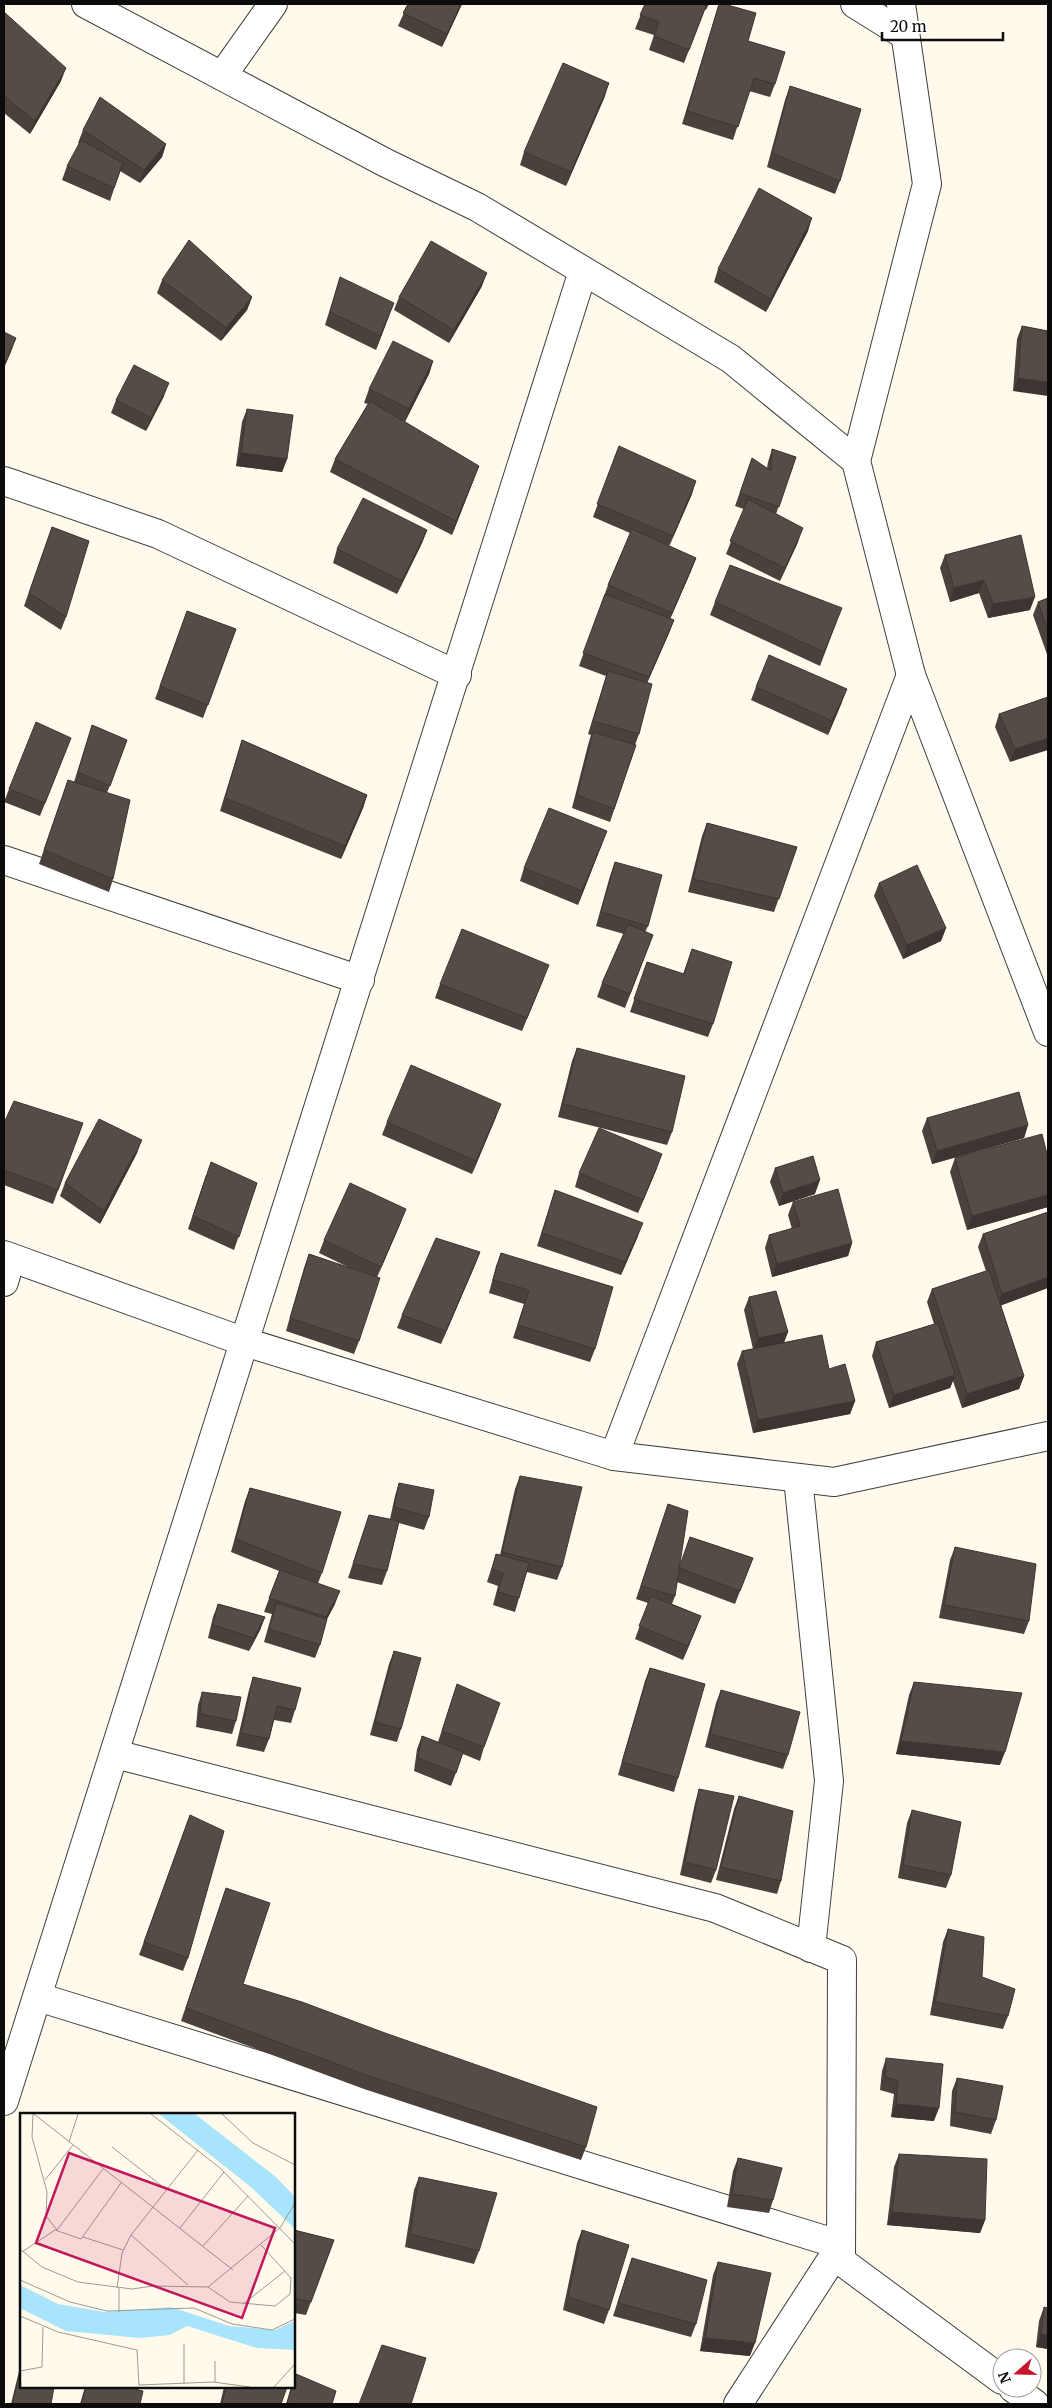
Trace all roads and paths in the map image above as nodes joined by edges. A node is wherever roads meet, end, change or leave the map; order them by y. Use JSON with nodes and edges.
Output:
{"nodes":[{"id":1,"x":86,"y":4,"type":"edge"},
{"id":2,"x":273,"y":4,"type":"edge"},
{"id":3,"x":855,"y":4,"type":"edge"},
{"id":4,"x":901,"y":4,"type":"edge"},
{"id":5,"x":905,"y":35,"type":"junction"},
{"id":6,"x":222,"y":76,"type":"junction"},
{"id":7,"x":583,"y":271,"type":"junction"},
{"id":8,"x":856,"y":461,"type":"junction"},
{"id":9,"x":4,"y":482,"type":"edge"},
{"id":10,"x":457,"y":675,"type":"junction"},
{"id":11,"x":911,"y":675,"type":"junction"},
{"id":12,"x":4,"y":860,"type":"edge"},
{"id":13,"x":360,"y":980,"type":"junction"},
{"id":14,"x":1048,"y":1032,"type":"edge"},
{"id":15,"x":6,"y":1265,"type":"edge"},
{"id":16,"x":245,"y":1342,"type":"junction"},
{"id":17,"x":1048,"y":1436,"type":"edge"},
{"id":18,"x":614,"y":1456,"type":"junction"},
{"id":19,"x":798,"y":1478,"type":"junction"},
{"id":20,"x":115,"y":1754,"type":"junction"},
{"id":21,"x":811,"y":1948,"type":"junction"},
{"id":22,"x":38,"y":1997,"type":"junction"},
{"id":23,"x":4,"y":2101,"type":"edge"},
{"id":24,"x":841,"y":2245,"type":"junction"},
{"id":25,"x":992,"y":2373,"type":"edge"},
{"id":26,"x":738,"y":2404,"type":"edge"}],
"edges":[{"from":1,"to":6,"type":"street"},
{"from":2,"to":6,"type":"street"},
{"from":3,"to":5,"type":"street"},
{"from":4,"to":5,"type":"street"},
{"from":5,"to":8,"type":"street"},
{"from":6,"to":7,"type":"street"},
{"from":7,"to":8,"type":"street"},
{"from":7,"to":10,"type":"street"},
{"from":8,"to":11,"type":"street"},
{"from":9,"to":10,"type":"street"},
{"from":10,"to":13,"type":"street"},
{"from":11,"to":14,"type":"street"},
{"from":11,"to":18,"type":"street"},
{"from":12,"to":13,"type":"street"},
{"from":13,"to":16,"type":"street"},
{"from":15,"to":16,"type":"street"},
{"from":16,"to":18,"type":"street"},
{"from":16,"to":20,"type":"street"},
{"from":17,"to":19,"type":"street"},
{"from":18,"to":19,"type":"street"},
{"from":19,"to":21,"type":"street"},
{"from":20,"to":21,"type":"street"},
{"from":20,"to":22,"type":"street"},
{"from":21,"to":24,"type":"street"},
{"from":22,"to":23,"type":"street"},
{"from":22,"to":24,"type":"street"},
{"from":24,"to":25,"type":"street"},
{"from":24,"to":26,"type":"street"}]}
